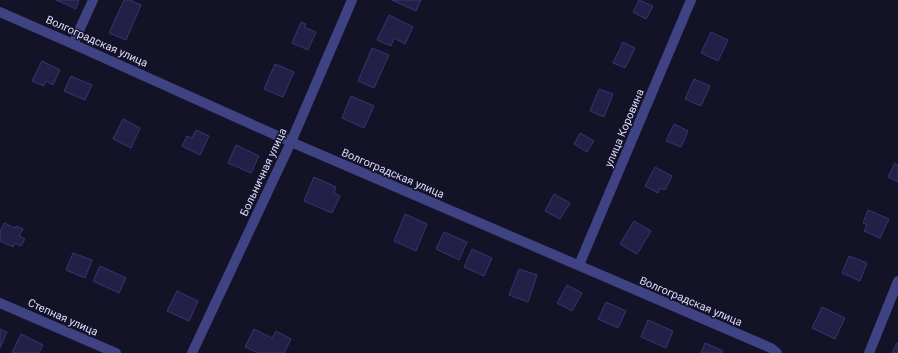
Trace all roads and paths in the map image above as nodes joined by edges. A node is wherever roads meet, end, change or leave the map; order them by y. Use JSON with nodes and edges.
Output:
{"nodes":[{"id":1,"x":93,"y":0,"type":"edge"},
{"id":2,"x":352,"y":0,"type":"edge"},
{"id":3,"x":692,"y":0,"type":"edge"},
{"id":4,"x":0,"y":12,"type":"edge"},
{"id":5,"x":74,"y":44,"type":"junction"},
{"id":6,"x":291,"y":142,"type":"junction"},
{"id":7,"x":579,"y":265,"type":"junction"},
{"id":8,"x":898,"y":281,"type":"edge"},
{"id":9,"x":0,"y":303,"type":"edge"},
{"id":10,"x":116,"y":353,"type":"edge"},
{"id":11,"x":192,"y":353,"type":"edge"},
{"id":12,"x":777,"y":353,"type":"edge"},
{"id":13,"x":869,"y":353,"type":"edge"}],
"edges":[{"from":1,"to":5,"type":"street"},
{"from":2,"to":6,"type":"street","name":"Больничная улица"},
{"from":3,"to":7,"type":"street","name":"улица Коровина"},
{"from":4,"to":5,"type":"street","name":"Волгоградская улица"},
{"from":5,"to":6,"type":"street","name":"Волгоградская улица"},
{"from":6,"to":7,"type":"street","name":"Волгоградская улица"},
{"from":6,"to":11,"type":"street","name":"Больничная улица"},
{"from":7,"to":12,"type":"street","name":"Волгоградская улица"},
{"from":8,"to":13,"type":"street"},
{"from":9,"to":10,"type":"street","name":"Степная улица"}]}
